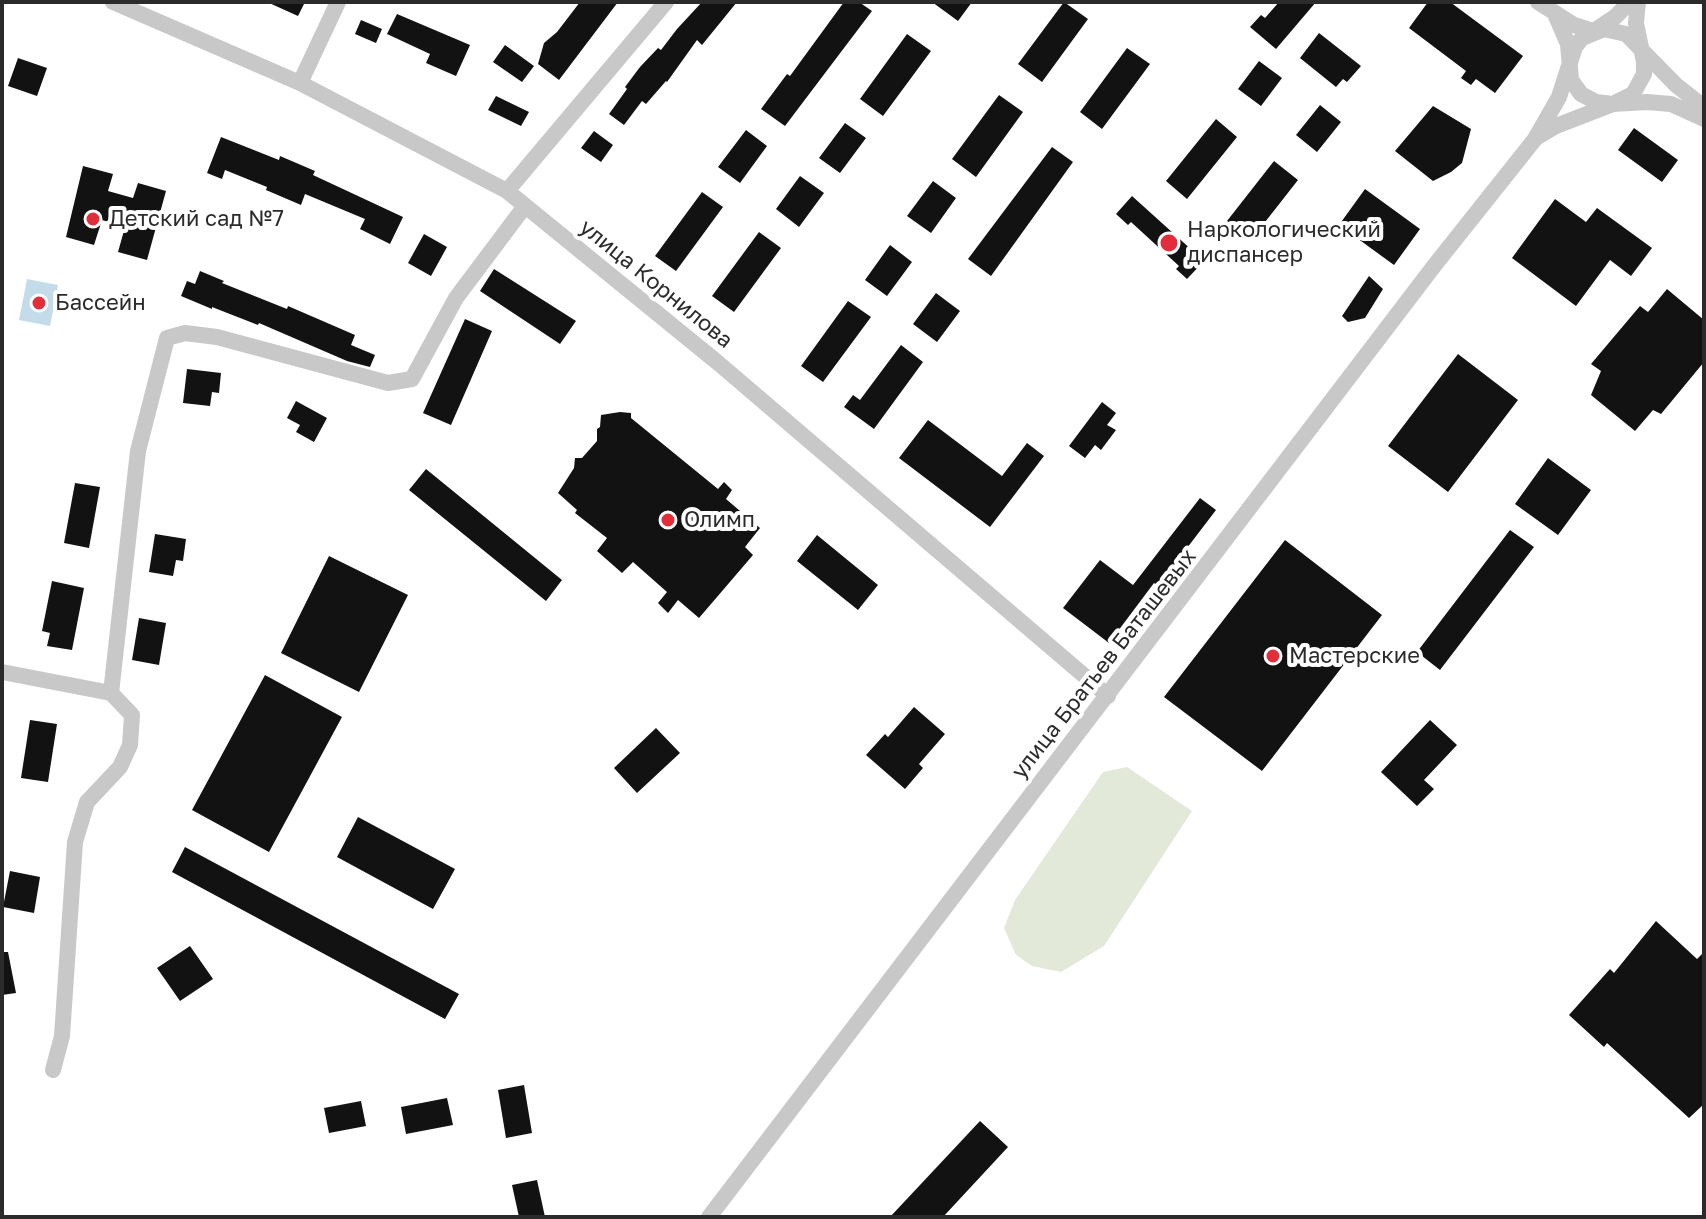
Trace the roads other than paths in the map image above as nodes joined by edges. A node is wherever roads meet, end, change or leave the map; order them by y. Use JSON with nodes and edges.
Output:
{"nodes":[{"id":1,"x":113,"y":2,"type":"edge"},
{"id":2,"x":338,"y":2,"type":"edge"},
{"id":3,"x":666,"y":2,"type":"edge"},
{"id":4,"x":1538,"y":2,"type":"edge"},
{"id":5,"x":1630,"y":2,"type":"edge"},
{"id":6,"x":1638,"y":2,"type":"edge"},
{"id":7,"x":1555,"y":14,"type":"junction"},
{"id":8,"x":1593,"y":31,"type":"junction"},
{"id":9,"x":1641,"y":51,"type":"junction"},
{"id":10,"x":1569,"y":63,"type":"junction"},
{"id":11,"x":300,"y":83,"type":"junction"},
{"id":12,"x":1613,"y":104,"type":"junction"},
{"id":13,"x":1704,"y":107,"type":"edge"},
{"id":14,"x":1704,"y":119,"type":"edge"},
{"id":15,"x":1535,"y":139,"type":"junction"},
{"id":16,"x":507,"y":191,"type":"junction"},
{"id":17,"x":525,"y":206,"type":"junction"},
{"id":18,"x":2,"y":672,"type":"edge"},
{"id":19,"x":111,"y":693,"type":"junction"},
{"id":20,"x":1108,"y":696,"type":"junction"},
{"id":21,"x":53,"y":1070,"type":"dead end"},
{"id":22,"x":709,"y":1217,"type":"edge"}],
"edges":[{"from":1,"to":11,"type":"street","name":"улица Корнилова"},
{"from":2,"to":11,"type":"street"},
{"from":3,"to":16,"type":"street"},
{"from":4,"to":7,"type":"street"},
{"from":5,"to":8,"type":"street"},
{"from":6,"to":9,"type":"street"},
{"from":7,"to":8,"type":"street"},
{"from":7,"to":10,"type":"street"},
{"from":8,"to":9,"type":"street"},
{"from":8,"to":10,"type":"street"},
{"from":9,"to":12,"type":"street","name":"улица Братьев Баташевых"},
{"from":9,"to":13,"type":"street"},
{"from":10,"to":12,"type":"street","name":"улица Братьев Баташевых"},
{"from":10,"to":15,"type":"street","name":"улица Братьев Баташевых"},
{"from":11,"to":16,"type":"street","name":"улица Корнилова"},
{"from":12,"to":14,"type":"street","name":"улица Братьев Баташевых"},
{"from":12,"to":15,"type":"street","name":"улица Братьев Баташевых"},
{"from":15,"to":20,"type":"street","name":"улица Братьев Баташевых"},
{"from":16,"to":17,"type":"street","name":"улица Корнилова"},
{"from":17,"to":19,"type":"street"},
{"from":17,"to":20,"type":"street","name":"улица Корнилова"},
{"from":18,"to":19,"type":"street"},
{"from":19,"to":21,"type":"street"},
{"from":20,"to":22,"type":"street","name":"улица Братьев Баташевых"}]}
